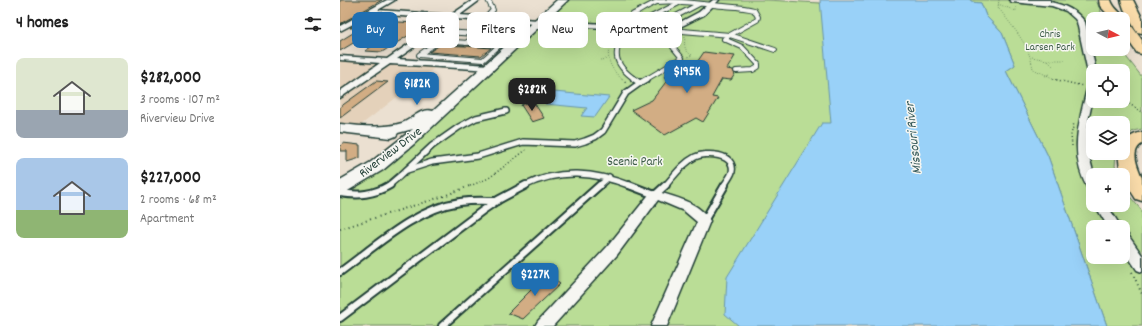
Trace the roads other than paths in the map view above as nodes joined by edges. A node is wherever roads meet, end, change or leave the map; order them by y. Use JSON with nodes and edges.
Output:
{"nodes":[{"id":1,"x":392,"y":0,"type":"edge"},
{"id":2,"x":476,"y":0,"type":"edge"},
{"id":3,"x":488,"y":0,"type":"edge"},
{"id":4,"x":562,"y":0,"type":"edge"},
{"id":5,"x":1012,"y":0,"type":"edge"},
{"id":6,"x":1105,"y":0,"type":"edge"},
{"id":7,"x":1112,"y":0,"type":"edge"},
{"id":8,"x":1127,"y":0,"type":"edge"},
{"id":9,"x":683,"y":1,"type":"junction"},
{"id":10,"x":1057,"y":2,"type":"edge"},
{"id":11,"x":714,"y":3,"type":"edge"},
{"id":12,"x":699,"y":4,"type":"junction"},
{"id":13,"x":370,"y":12,"type":"edge"},
{"id":14,"x":492,"y":12,"type":"edge"},
{"id":15,"x":549,"y":12,"type":"edge"},
{"id":16,"x":638,"y":12,"type":"edge"},
{"id":17,"x":661,"y":12,"type":"edge"},
{"id":18,"x":1112,"y":12,"type":"edge"},
{"id":19,"x":1117,"y":12,"type":"edge"},
{"id":20,"x":459,"y":13,"type":"edge"},
{"id":21,"x":682,"y":13,"type":"edge"},
{"id":22,"x":352,"y":22,"type":"edge"},
{"id":23,"x":530,"y":22,"type":"edge"},
{"id":24,"x":538,"y":22,"type":"joint"},
{"id":25,"x":682,"y":23,"type":"edge"},
{"id":26,"x":340,"y":29,"type":"edge"},
{"id":27,"x":1142,"y":29,"type":"edge"},
{"id":28,"x":682,"y":31,"type":"edge"},
{"id":29,"x":1130,"y":34,"type":"edge"},
{"id":30,"x":730,"y":35,"type":"junction"},
{"id":31,"x":459,"y":42,"type":"edge"},
{"id":32,"x":466,"y":43,"type":"edge"},
{"id":33,"x":407,"y":48,"type":"edge"},
{"id":34,"x":429,"y":48,"type":"edge"},
{"id":35,"x":497,"y":48,"type":"edge"},
{"id":36,"x":615,"y":48,"type":"edge"},
{"id":37,"x":674,"y":48,"type":"edge"},
{"id":38,"x":775,"y":50,"type":"dead end"},
{"id":39,"x":1142,"y":50,"type":"edge"},
{"id":40,"x":340,"y":58,"type":"edge"},
{"id":41,"x":388,"y":61,"type":"junction"},
{"id":42,"x":1091,"y":64,"type":"edge"},
{"id":43,"x":489,"y":68,"type":"junction"},
{"id":44,"x":736,"y":71,"type":"dead end"},
{"id":45,"x":640,"y":82,"type":"junction"},
{"id":46,"x":340,"y":95,"type":"edge"},
{"id":47,"x":459,"y":96,"type":"junction"},
{"id":48,"x":1086,"y":107,"type":"edge"},
{"id":49,"x":506,"y":111,"type":"dead end"},
{"id":50,"x":340,"y":128,"type":"edge"},
{"id":51,"x":381,"y":132,"type":"junction"},
{"id":52,"x":417,"y":135,"type":"junction"},
{"id":53,"x":1142,"y":136,"type":"edge"},
{"id":54,"x":1086,"y":168,"type":"edge"},
{"id":55,"x":406,"y":170,"type":"junction"},
{"id":56,"x":609,"y":177,"type":"junction"},
{"id":57,"x":340,"y":188,"type":"edge"},
{"id":58,"x":340,"y":194,"type":"edge"},
{"id":59,"x":1142,"y":194,"type":"edge"},
{"id":60,"x":655,"y":195,"type":"junction"},
{"id":61,"x":497,"y":201,"type":"junction"},
{"id":62,"x":1102,"y":212,"type":"edge"},
{"id":63,"x":1109,"y":220,"type":"edge"},
{"id":64,"x":704,"y":221,"type":"junction"},
{"id":65,"x":1130,"y":255,"type":"edge"},
{"id":66,"x":1136,"y":268,"type":"edge"},
{"id":67,"x":340,"y":272,"type":"edge"},
{"id":68,"x":340,"y":318,"type":"edge"},
{"id":69,"x":442,"y":326,"type":"edge"},
{"id":70,"x":543,"y":326,"type":"edge"},
{"id":71,"x":659,"y":326,"type":"edge"}],
"edges":[{"from":1,"to":13,"type":"street"},
{"from":2,"to":20,"type":"street"},
{"from":3,"to":14,"type":"lane"},
{"from":4,"to":15,"type":"main road","name":"Riverview Drive"},
{"from":5,"to":10,"type":"street"},
{"from":6,"to":18,"type":"highway"},
{"from":7,"to":19,"type":"highway"},
{"from":8,"to":27,"type":"highway"},
{"from":9,"to":12,"type":"lane"},
{"from":9,"to":16,"type":"lane"},
{"from":9,"to":17,"type":"lane"},
{"from":10,"to":42,"type":"street"},
{"from":11,"to":12,"type":"lane"},
{"from":11,"to":25,"type":"street"},
{"from":11,"to":30,"type":"lane"},
{"from":12,"to":21,"type":"lane"},
{"from":22,"to":26,"type":"street"},
{"from":23,"to":24,"type":"street"},
{"from":24,"to":43,"type":"main road","name":"Riverview Drive"},
{"from":28,"to":30,"type":"lane"},
{"from":29,"to":39,"type":"highway"},
{"from":30,"to":38,"type":"lane"},
{"from":30,"to":44,"type":"lane"},
{"from":31,"to":32,"type":"lane"},
{"from":33,"to":41,"type":"street"},
{"from":34,"to":35,"type":"lane"},
{"from":36,"to":45,"type":"lane"},
{"from":37,"to":45,"type":"lane"},
{"from":40,"to":41,"type":"street"},
{"from":41,"to":43,"type":"street"},
{"from":41,"to":46,"type":"street"},
{"from":43,"to":47,"type":"main road","name":"Riverview Drive"},
{"from":45,"to":55,"type":"lane"},
{"from":47,"to":51,"type":"main road"},
{"from":47,"to":52,"type":"main road","name":"Riverview Drive"},
{"from":48,"to":54,"type":"street"},
{"from":49,"to":55,"type":"lane"},
{"from":50,"to":51,"type":"main road"},
{"from":51,"to":52,"type":"main road"},
{"from":52,"to":57,"type":"main road","name":"Riverview Drive"},
{"from":53,"to":59,"type":"main road"},
{"from":55,"to":58,"type":"lane"},
{"from":56,"to":60,"type":"lane"},
{"from":56,"to":61,"type":"lane"},
{"from":56,"to":69,"type":"lane"},
{"from":60,"to":64,"type":"street"},
{"from":60,"to":64,"type":"lane"},
{"from":60,"to":70,"type":"street"},
{"from":61,"to":67,"type":"lane"},
{"from":61,"to":68,"type":"lane"},
{"from":62,"to":63,"type":"street"},
{"from":64,"to":71,"type":"street"},
{"from":65,"to":66,"type":"street"}]}
